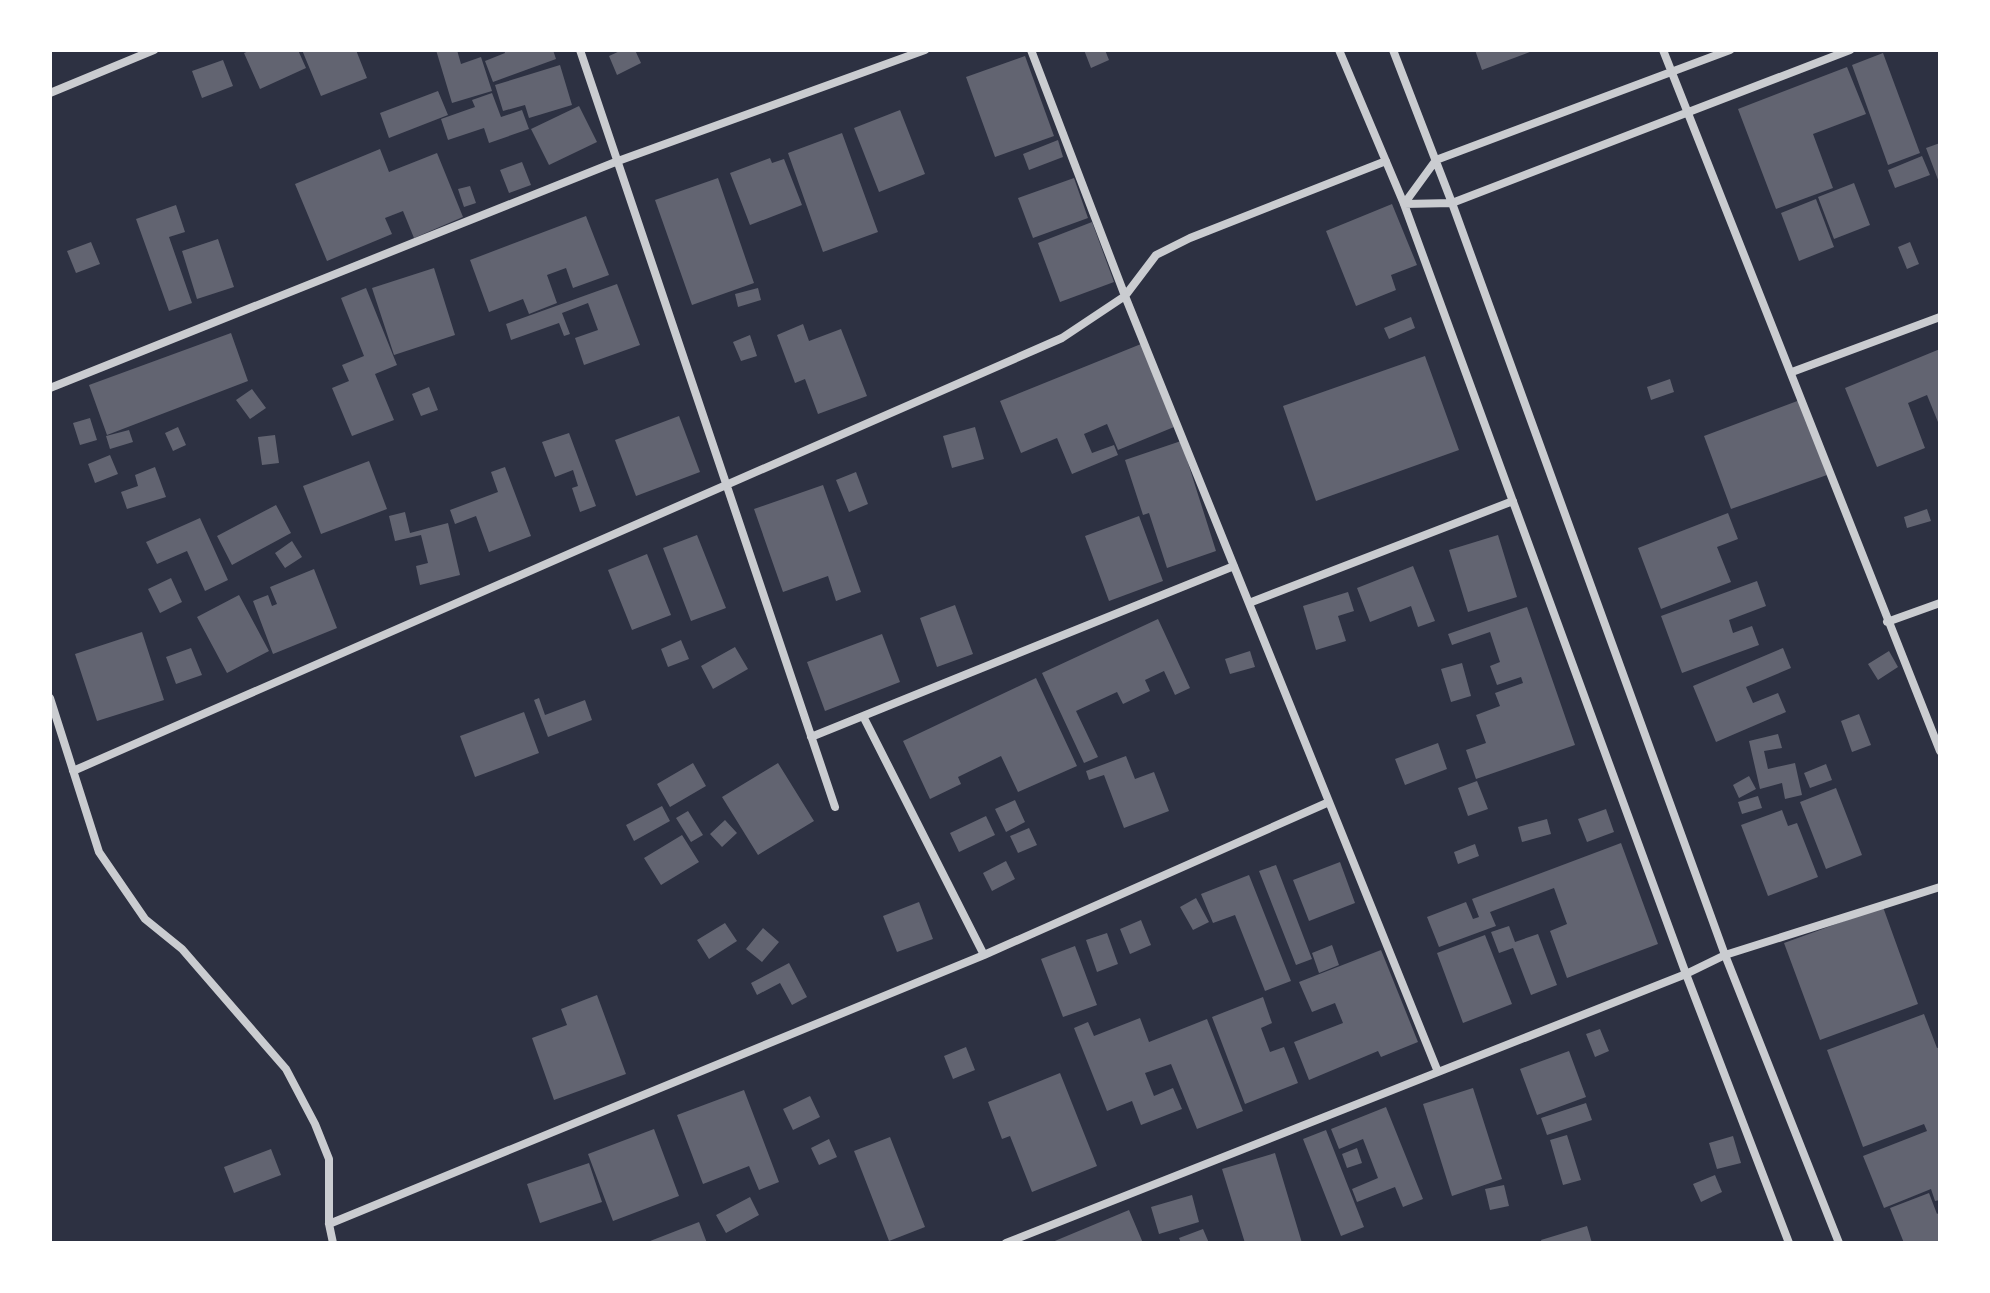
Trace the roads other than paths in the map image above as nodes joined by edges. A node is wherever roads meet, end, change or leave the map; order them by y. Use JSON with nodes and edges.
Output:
{"nodes":[{"id":1,"x":154,"y":50,"type":"edge"},
{"id":2,"x":580,"y":50,"type":"edge"},
{"id":3,"x":925,"y":50,"type":"edge"},
{"id":4,"x":1031,"y":50,"type":"edge"},
{"id":5,"x":1339,"y":50,"type":"edge"},
{"id":6,"x":1393,"y":50,"type":"edge"},
{"id":7,"x":1663,"y":50,"type":"edge"},
{"id":8,"x":1730,"y":50,"type":"edge"},
{"id":9,"x":1850,"y":50,"type":"edge"},
{"id":10,"x":1671,"y":72,"type":"junction"},
{"id":11,"x":50,"y":93,"type":"edge"},
{"id":12,"x":1687,"y":114,"type":"junction"},
{"id":13,"x":1436,"y":160,"type":"junction"},
{"id":14,"x":618,"y":161,"type":"junction"},
{"id":15,"x":1386,"y":161,"type":"junction"},
{"id":16,"x":1452,"y":203,"type":"junction"},
{"id":17,"x":1404,"y":204,"type":"junction"},
{"id":18,"x":1125,"y":296,"type":"junction"},
{"id":19,"x":1940,"y":317,"type":"edge"},
{"id":20,"x":1792,"y":372,"type":"junction"},
{"id":21,"x":50,"y":388,"type":"edge"},
{"id":22,"x":726,"y":484,"type":"junction"},
{"id":23,"x":1513,"y":501,"type":"junction"},
{"id":24,"x":1234,"y":566,"type":"junction"},
{"id":25,"x":1249,"y":603,"type":"junction"},
{"id":26,"x":1940,"y":603,"type":"edge"},
{"id":27,"x":1887,"y":622,"type":"junction"},
{"id":28,"x":50,"y":698,"type":"edge"},
{"id":29,"x":863,"y":716,"type":"junction"},
{"id":30,"x":811,"y":737,"type":"junction"},
{"id":31,"x":1940,"y":751,"type":"edge"},
{"id":32,"x":73,"y":771,"type":"junction"},
{"id":33,"x":1329,"y":802,"type":"junction"},
{"id":34,"x":835,"y":807,"type":"dead end"},
{"id":35,"x":1940,"y":887,"type":"edge"},
{"id":36,"x":984,"y":955,"type":"junction"},
{"id":37,"x":1725,"y":955,"type":"junction"},
{"id":38,"x":1686,"y":974,"type":"junction"},
{"id":39,"x":1438,"y":1072,"type":"junction"},
{"id":40,"x":329,"y":1224,"type":"junction"},
{"id":41,"x":333,"y":1243,"type":"edge"},
{"id":42,"x":1006,"y":1243,"type":"edge"},
{"id":43,"x":1789,"y":1243,"type":"edge"},
{"id":44,"x":1839,"y":1243,"type":"edge"}],
"edges":[{"from":1,"to":11,"type":"street"},
{"from":2,"to":14,"type":"street"},
{"from":3,"to":14,"type":"street"},
{"from":4,"to":18,"type":"street"},
{"from":5,"to":15,"type":"street"},
{"from":6,"to":13,"type":"street"},
{"from":7,"to":10,"type":"street"},
{"from":8,"to":10,"type":"street"},
{"from":9,"to":12,"type":"street"},
{"from":10,"to":12,"type":"street"},
{"from":10,"to":13,"type":"street"},
{"from":12,"to":16,"type":"street"},
{"from":12,"to":20,"type":"street"},
{"from":13,"to":16,"type":"street"},
{"from":13,"to":17,"type":"street"},
{"from":14,"to":21,"type":"street"},
{"from":14,"to":22,"type":"street"},
{"from":15,"to":17,"type":"street"},
{"from":15,"to":18,"type":"street"},
{"from":16,"to":17,"type":"street"},
{"from":16,"to":37,"type":"street"},
{"from":17,"to":23,"type":"street"},
{"from":18,"to":22,"type":"street"},
{"from":18,"to":24,"type":"street"},
{"from":19,"to":20,"type":"street"},
{"from":20,"to":27,"type":"street"},
{"from":22,"to":30,"type":"street"},
{"from":22,"to":32,"type":"street"},
{"from":23,"to":25,"type":"street"},
{"from":23,"to":38,"type":"street"},
{"from":24,"to":25,"type":"street"},
{"from":24,"to":29,"type":"street"},
{"from":25,"to":33,"type":"street"},
{"from":26,"to":27,"type":"street"},
{"from":27,"to":31,"type":"street"},
{"from":28,"to":32,"type":"street"},
{"from":29,"to":30,"type":"street"},
{"from":29,"to":36,"type":"street"},
{"from":30,"to":34,"type":"street"},
{"from":32,"to":40,"type":"street"},
{"from":33,"to":36,"type":"street"},
{"from":33,"to":39,"type":"street"},
{"from":35,"to":37,"type":"street"},
{"from":36,"to":40,"type":"street"},
{"from":37,"to":38,"type":"street"},
{"from":37,"to":44,"type":"street"},
{"from":38,"to":39,"type":"street"},
{"from":38,"to":43,"type":"street"},
{"from":39,"to":42,"type":"street"},
{"from":40,"to":41,"type":"street"}]}
